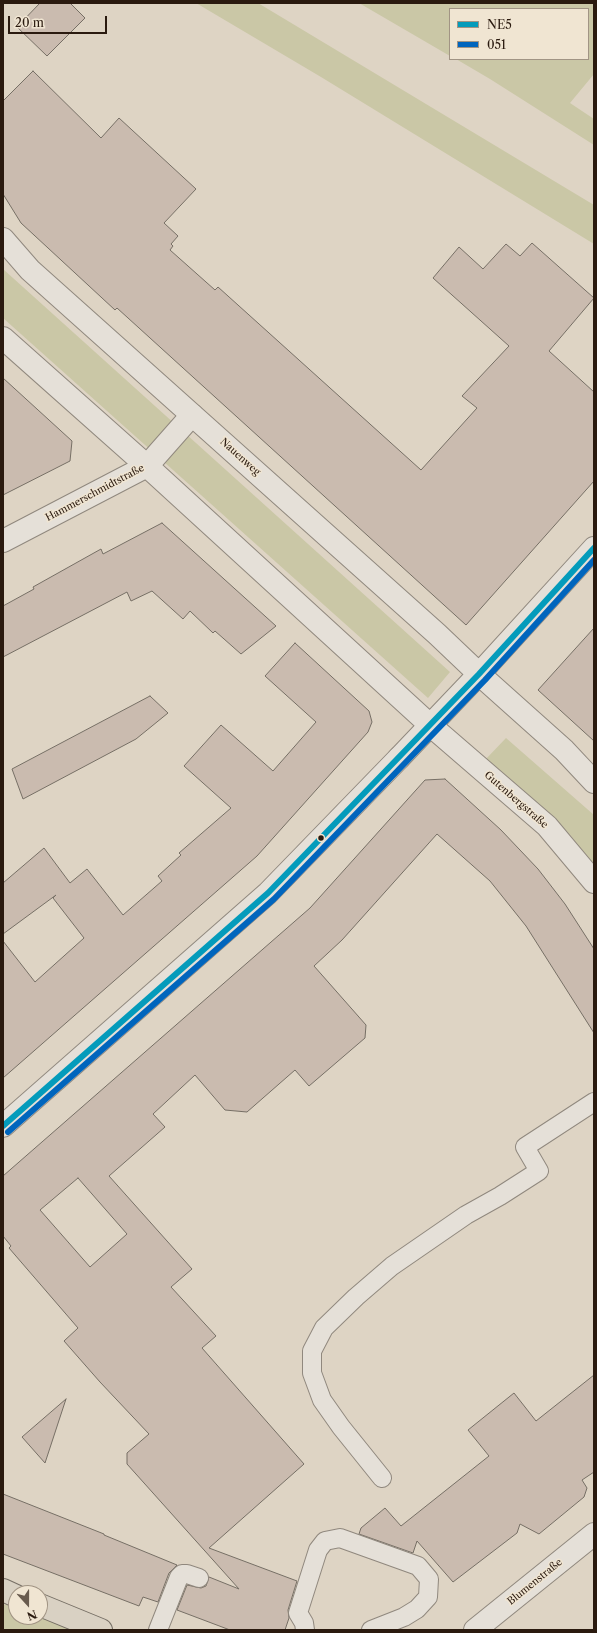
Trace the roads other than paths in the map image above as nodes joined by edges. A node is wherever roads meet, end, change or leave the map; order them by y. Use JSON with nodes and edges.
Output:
{"nodes":[{"id":1,"x":3,"y":239,"type":"edge"},
{"id":2,"x":3,"y":338,"type":"edge"},
{"id":3,"x":192,"y":415,"type":"junction"},
{"id":4,"x":148,"y":466,"type":"junction"},
{"id":5,"x":3,"y":541,"type":"edge"},
{"id":6,"x":594,"y":548,"type":"edge"},
{"id":7,"x":479,"y":674,"type":"junction"},
{"id":8,"x":430,"y":725,"type":"junction"},
{"id":9,"x":594,"y":782,"type":"edge"},
{"id":10,"x":594,"y":882,"type":"edge"},
{"id":11,"x":594,"y":1102,"type":"edge"},
{"id":12,"x":3,"y":1126,"type":"edge"},
{"id":13,"x":382,"y":1478,"type":"dead end"},
{"id":14,"x":594,"y":1534,"type":"edge"},
{"id":15,"x":199,"y":1578,"type":"dead end"},
{"id":16,"x":48,"y":1608,"type":"edge"},
{"id":17,"x":101,"y":1630,"type":"edge"},
{"id":18,"x":158,"y":1630,"type":"edge"},
{"id":19,"x":305,"y":1630,"type":"edge"},
{"id":20,"x":371,"y":1630,"type":"edge"},
{"id":21,"x":475,"y":1630,"type":"edge"}],
"edges":[{"from":1,"to":3,"type":"street","name":"Nauenweg"},
{"from":2,"to":4,"type":"street"},
{"from":3,"to":4,"type":"street","name":"Hammerschmidtstraße"},
{"from":3,"to":7,"type":"street","name":"Nauenweg"},
{"from":4,"to":5,"type":"street","name":"Hammerschmidtstraße"},
{"from":4,"to":8,"type":"street"},
{"from":6,"to":7,"type":"street"},
{"from":7,"to":8,"type":"street"},
{"from":7,"to":9,"type":"street"},
{"from":8,"to":10,"type":"street","name":"Gutenbergstraße"},
{"from":8,"to":12,"type":"street"},
{"from":11,"to":13,"type":"lane"},
{"from":14,"to":21,"type":"street","name":"Blumenstraße"},
{"from":15,"to":18,"type":"lane"},
{"from":16,"to":17,"type":"main road"},
{"from":19,"to":20,"type":"lane"}]}
